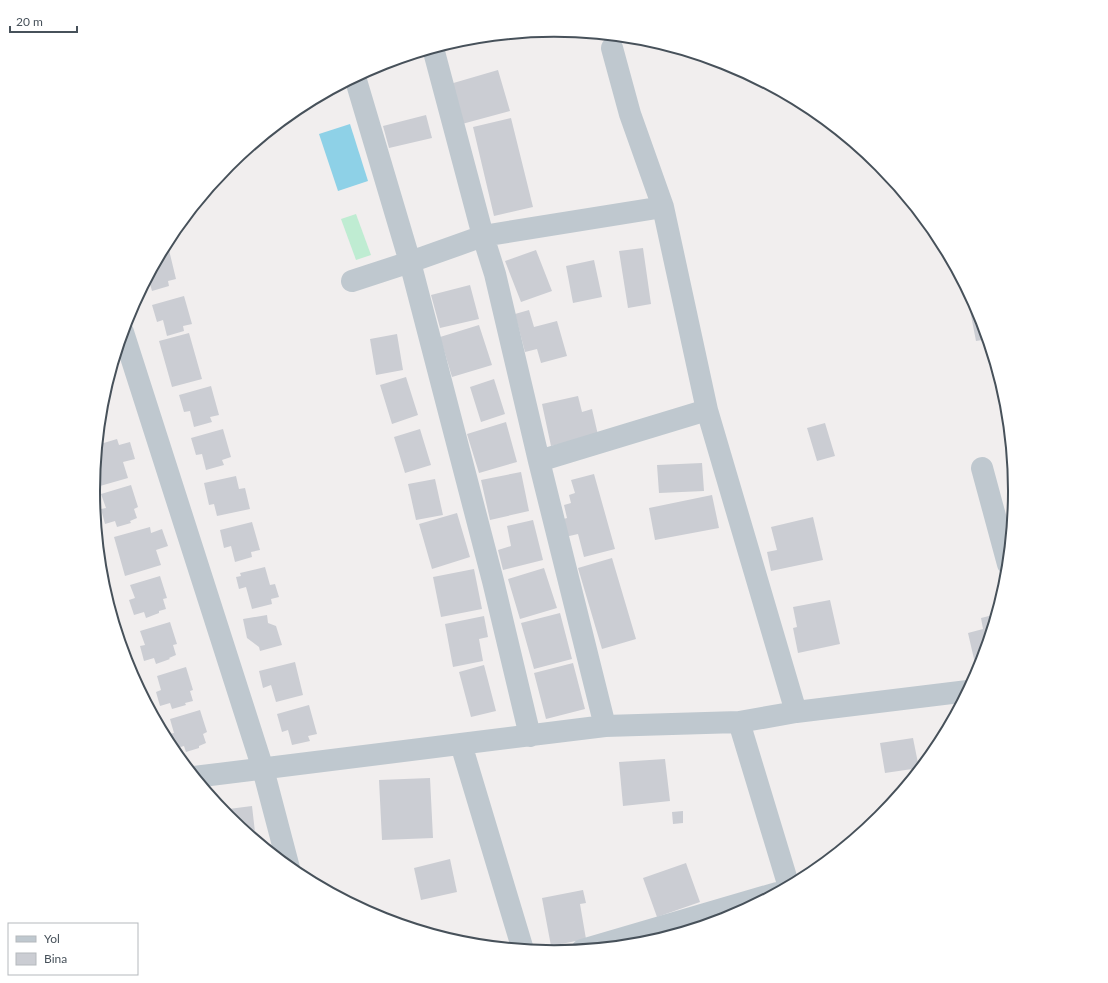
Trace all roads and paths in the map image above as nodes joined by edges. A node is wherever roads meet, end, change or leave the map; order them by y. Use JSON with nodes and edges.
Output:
{"nodes":[{"id":1,"x":612,"y":48,"type":"dead end"},
{"id":2,"x":434,"y":53,"type":"edge"},
{"id":3,"x":357,"y":82,"type":"edge"},
{"id":4,"x":663,"y":207,"type":"junction"},
{"id":5,"x":483,"y":236,"type":"junction"},
{"id":6,"x":410,"y":262,"type":"junction"},
{"id":7,"x":352,"y":281,"type":"dead end"},
{"id":8,"x":125,"y":342,"type":"edge"},
{"id":9,"x":707,"y":410,"type":"junction"},
{"id":10,"x":539,"y":461,"type":"junction"},
{"id":11,"x":982,"y":468,"type":"dead end"},
{"id":12,"x":1005,"y":552,"type":"edge"},
{"id":13,"x":963,"y":692,"type":"edge"},
{"id":14,"x":796,"y":712,"type":"junction"},
{"id":15,"x":739,"y":722,"type":"junction"},
{"id":16,"x":605,"y":726,"type":"junction"},
{"id":17,"x":530,"y":736,"type":"junction"},
{"id":18,"x":461,"y":744,"type":"junction"},
{"id":19,"x":263,"y":769,"type":"junction"},
{"id":20,"x":200,"y":776,"type":"edge"},
{"id":21,"x":287,"y":859,"type":"edge"},
{"id":22,"x":787,"y":881,"type":"edge"},
{"id":23,"x":752,"y":900,"type":"edge"},
{"id":24,"x":607,"y":943,"type":"edge"},
{"id":25,"x":521,"y":945,"type":"edge"}],
"edges":[{"from":1,"to":4,"type":"street"},
{"from":2,"to":5,"type":"street"},
{"from":3,"to":6,"type":"street"},
{"from":4,"to":5,"type":"street"},
{"from":4,"to":9,"type":"street"},
{"from":5,"to":6,"type":"street"},
{"from":5,"to":10,"type":"street"},
{"from":6,"to":7,"type":"street"},
{"from":6,"to":17,"type":"street"},
{"from":8,"to":19,"type":"street"},
{"from":9,"to":10,"type":"street"},
{"from":9,"to":14,"type":"street"},
{"from":10,"to":16,"type":"street"},
{"from":11,"to":12,"type":"street"},
{"from":13,"to":14,"type":"street"},
{"from":14,"to":15,"type":"street"},
{"from":15,"to":16,"type":"street"},
{"from":15,"to":22,"type":"street"},
{"from":16,"to":17,"type":"street"},
{"from":17,"to":18,"type":"street"},
{"from":18,"to":19,"type":"street"},
{"from":18,"to":25,"type":"street"},
{"from":19,"to":20,"type":"street"},
{"from":19,"to":21,"type":"street"},
{"from":23,"to":24,"type":"street"}]}
